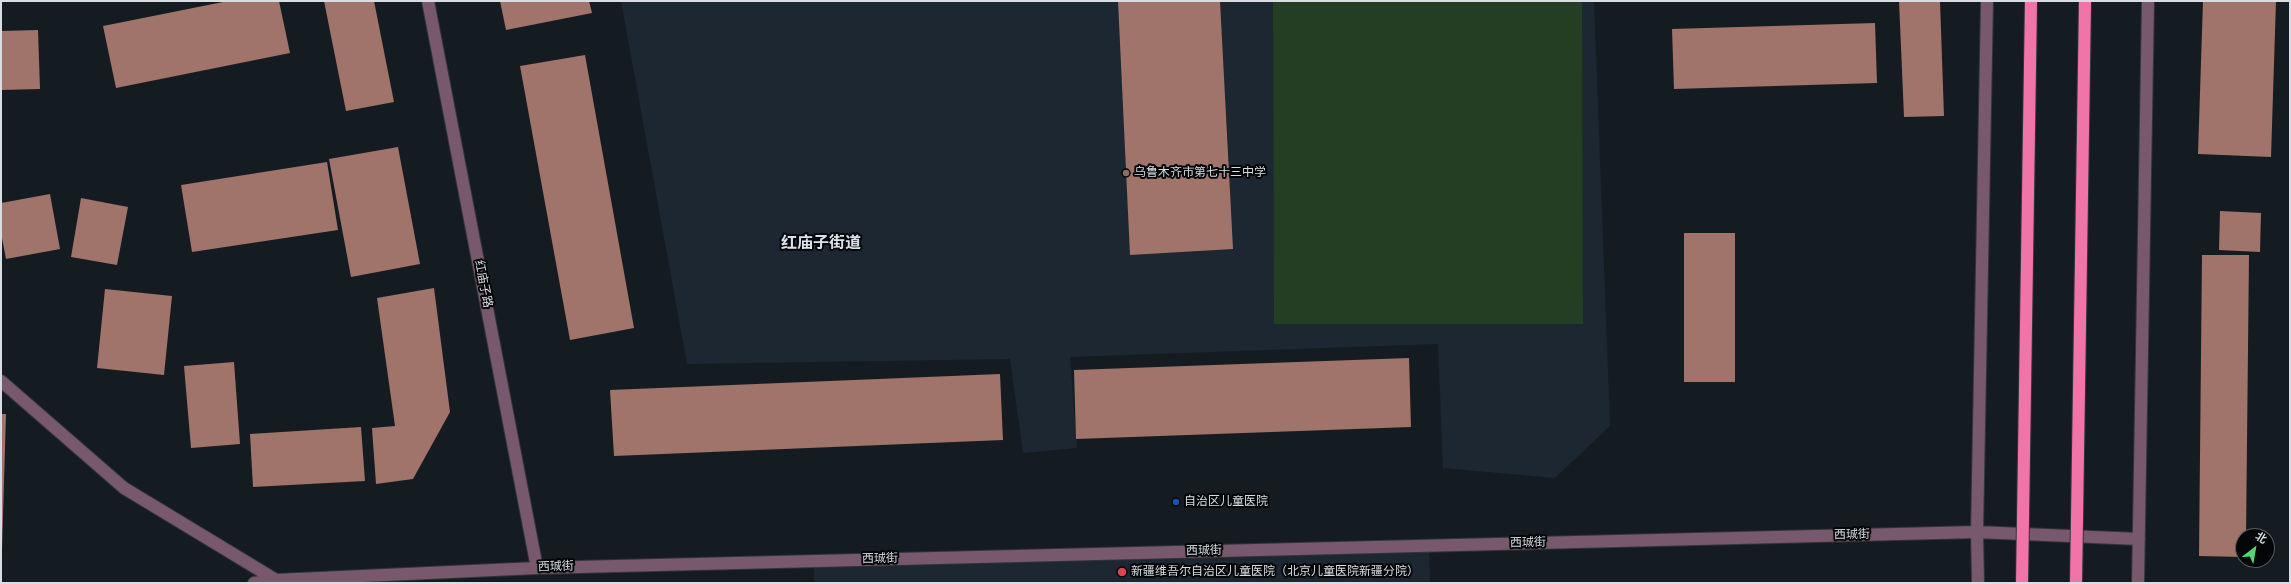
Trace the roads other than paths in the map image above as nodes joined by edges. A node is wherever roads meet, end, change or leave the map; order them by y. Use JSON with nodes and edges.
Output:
{"nodes":[{"id":1,"x":428,"y":1,"type":"edge"},
{"id":2,"x":1987,"y":1,"type":"edge"},
{"id":3,"x":2031,"y":1,"type":"edge"},
{"id":4,"x":2085,"y":1,"type":"edge"},
{"id":5,"x":2148,"y":1,"type":"edge"},
{"id":6,"x":1,"y":381,"type":"edge"},
{"id":7,"x":1977,"y":532,"type":"junction"},
{"id":8,"x":2139,"y":539,"type":"junction"},
{"id":9,"x":537,"y":568,"type":"junction"},
{"id":10,"x":273,"y":581,"type":"edge"},
{"id":11,"x":254,"y":583,"type":"edge"},
{"id":12,"x":1978,"y":583,"type":"edge"},
{"id":13,"x":2022,"y":583,"type":"edge"},
{"id":14,"x":2076,"y":583,"type":"edge"},
{"id":15,"x":2138,"y":583,"type":"edge"}],
"edges":[{"from":1,"to":9,"type":"main road","name":"红庙子路"},
{"from":2,"to":7,"type":"main road"},
{"from":3,"to":13,"type":"highway","bridge":true},
{"from":4,"to":14,"type":"highway","bridge":true},
{"from":5,"to":8,"type":"main road"},
{"from":6,"to":10,"type":"main road"},
{"from":7,"to":8,"type":"main road","name":"西珹街"},
{"from":7,"to":9,"type":"main road","name":"西珹街"},
{"from":7,"to":12,"type":"main road"},
{"from":8,"to":15,"type":"main road"},
{"from":9,"to":10,"type":"main road","name":"西珹街"},
{"from":10,"to":11,"type":"main road","name":"西珹街"}]}
